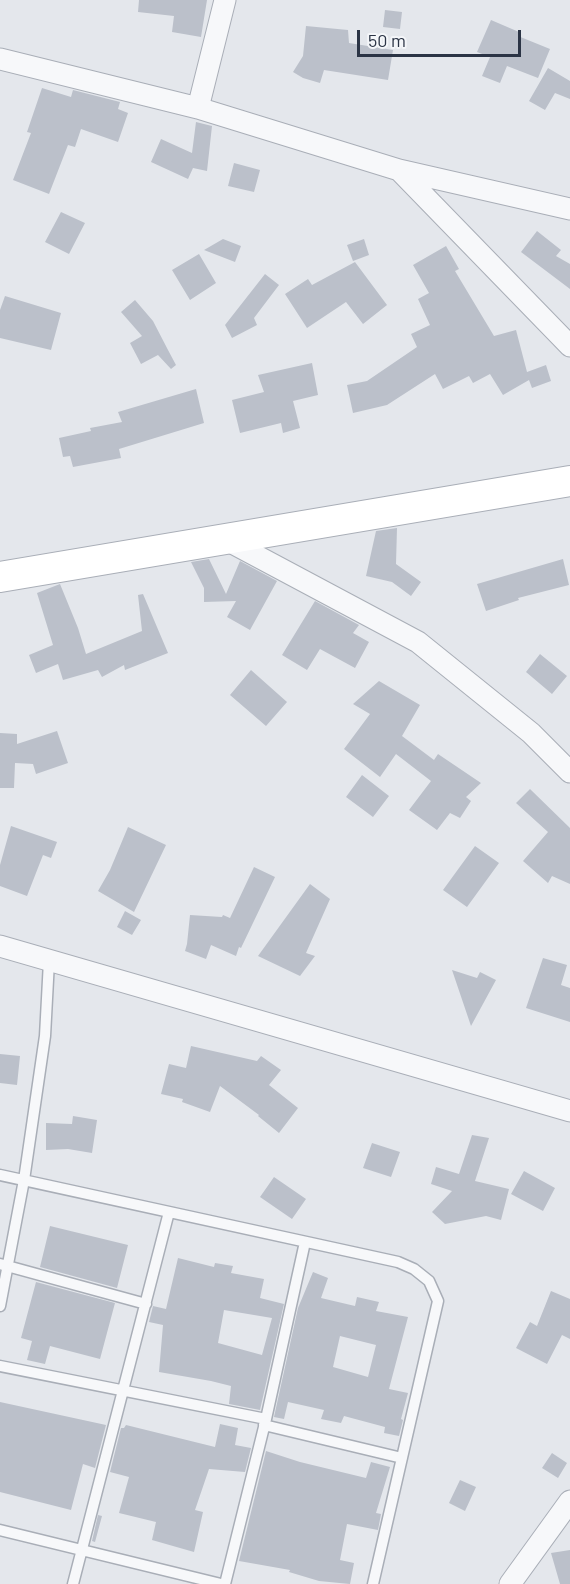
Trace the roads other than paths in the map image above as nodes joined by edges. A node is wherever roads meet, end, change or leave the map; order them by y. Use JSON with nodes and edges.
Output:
{"nodes":[{"id":1,"x":225,"y":0,"type":"edge"},
{"id":2,"x":0,"y":59,"type":"edge"},
{"id":3,"x":198,"y":108,"type":"junction"},
{"id":4,"x":399,"y":170,"type":"junction"},
{"id":5,"x":570,"y":209,"type":"edge"},
{"id":6,"x":570,"y":346,"type":"edge"},
{"id":7,"x":570,"y":481,"type":"edge"},
{"id":8,"x":224,"y":538,"type":"junction"},
{"id":9,"x":0,"y":577,"type":"edge"},
{"id":10,"x":570,"y":772,"type":"edge"},
{"id":11,"x":0,"y":946,"type":"edge"},
{"id":12,"x":49,"y":961,"type":"junction"},
{"id":13,"x":570,"y":1112,"type":"edge"},
{"id":14,"x":0,"y":1175,"type":"edge"},
{"id":15,"x":24,"y":1180,"type":"junction"},
{"id":16,"x":169,"y":1212,"type":"junction"},
{"id":17,"x":304,"y":1242,"type":"junction"},
{"id":18,"x":4,"y":1265,"type":"edge"},
{"id":19,"x":146,"y":1304,"type":"junction"},
{"id":20,"x":0,"y":1306,"type":"edge"},
{"id":21,"x":0,"y":1365,"type":"edge"},
{"id":22,"x":124,"y":1390,"type":"junction"},
{"id":23,"x":265,"y":1422,"type":"junction"},
{"id":24,"x":402,"y":1458,"type":"junction"},
{"id":25,"x":570,"y":1501,"type":"edge"},
{"id":26,"x":0,"y":1530,"type":"edge"},
{"id":27,"x":82,"y":1550,"type":"junction"},
{"id":28,"x":73,"y":1584,"type":"edge"},
{"id":29,"x":223,"y":1584,"type":"edge"},
{"id":30,"x":373,"y":1584,"type":"edge"},
{"id":31,"x":510,"y":1584,"type":"edge"}],
"edges":[{"from":1,"to":3,"type":"street"},
{"from":2,"to":3,"type":"street"},
{"from":3,"to":4,"type":"street"},
{"from":4,"to":5,"type":"street"},
{"from":4,"to":6,"type":"street"},
{"from":7,"to":8,"type":"main road"},
{"from":8,"to":9,"type":"main road"},
{"from":8,"to":10,"type":"street"},
{"from":11,"to":12,"type":"street"},
{"from":12,"to":13,"type":"street"},
{"from":12,"to":15,"type":"lane"},
{"from":14,"to":15,"type":"lane"},
{"from":15,"to":16,"type":"lane"},
{"from":15,"to":18,"type":"lane"},
{"from":16,"to":17,"type":"lane"},
{"from":16,"to":19,"type":"lane"},
{"from":17,"to":23,"type":"lane"},
{"from":17,"to":24,"type":"lane"},
{"from":18,"to":19,"type":"lane"},
{"from":18,"to":20,"type":"lane"},
{"from":19,"to":22,"type":"lane"},
{"from":21,"to":22,"type":"lane"},
{"from":22,"to":23,"type":"lane"},
{"from":22,"to":27,"type":"lane"},
{"from":23,"to":24,"type":"lane"},
{"from":23,"to":29,"type":"lane"},
{"from":24,"to":30,"type":"lane"},
{"from":25,"to":31,"type":"street"},
{"from":26,"to":27,"type":"lane"},
{"from":27,"to":28,"type":"lane"},
{"from":27,"to":29,"type":"lane"}]}
